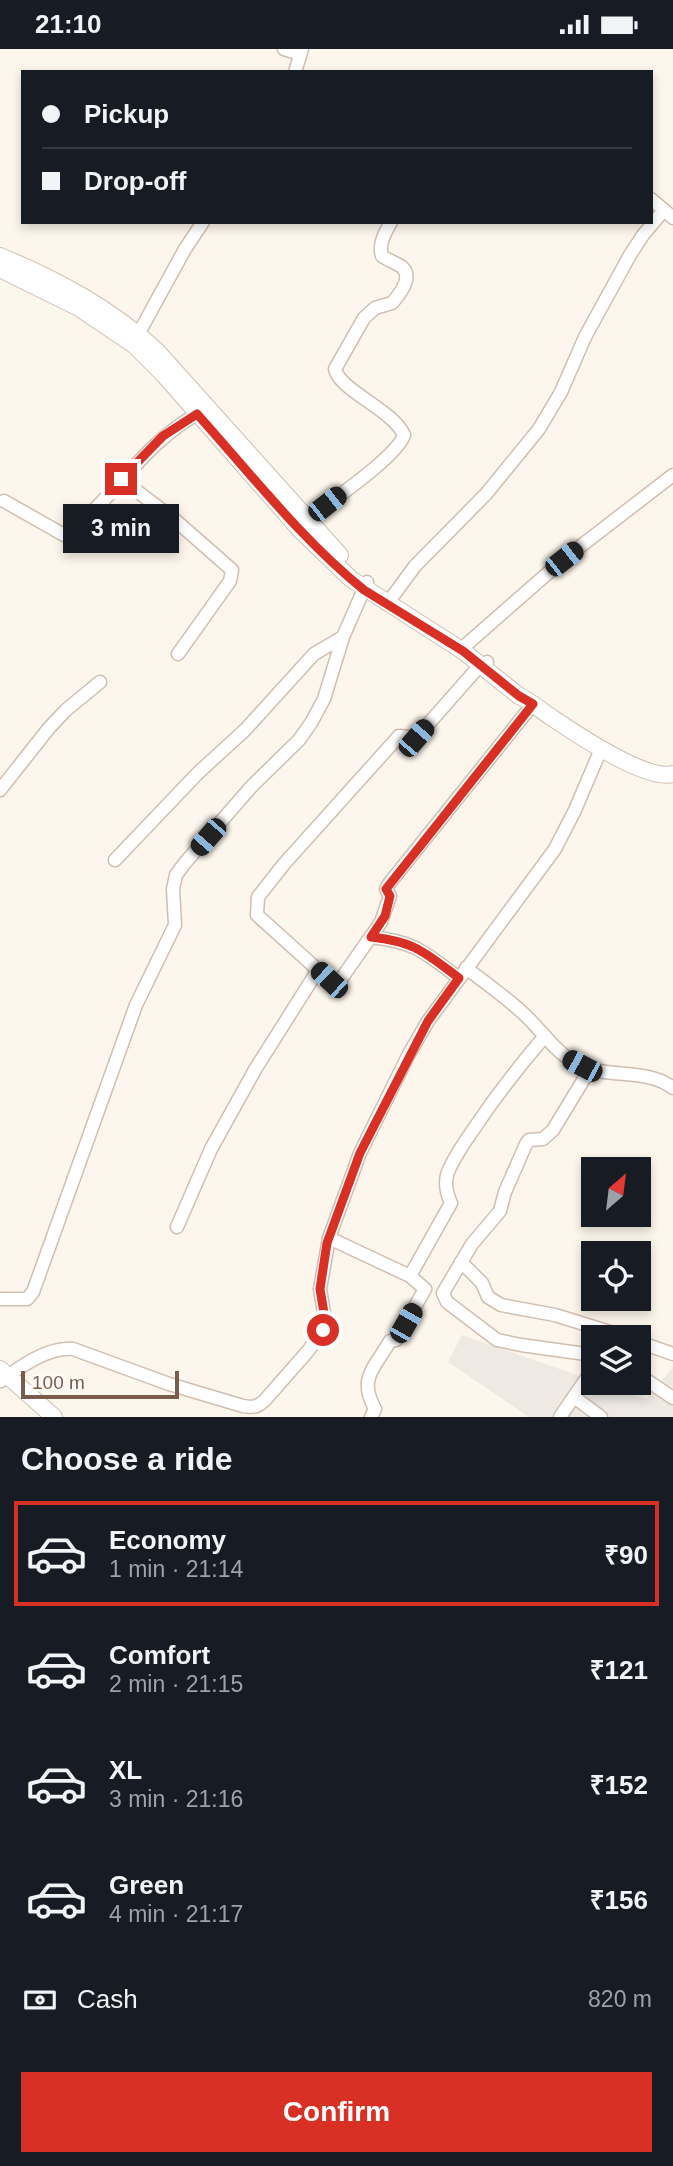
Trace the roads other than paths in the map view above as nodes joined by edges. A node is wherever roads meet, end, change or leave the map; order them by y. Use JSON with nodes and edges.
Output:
{"nodes":[{"id":1,"x":284,"y":49,"type":"edge"},
{"id":2,"x":301,"y":51,"type":"edge"},
{"id":3,"x":296,"y":70,"type":"edge"},
{"id":4,"x":653,"y":201,"type":"edge"},
{"id":5,"x":669,"y":214,"type":"edge"},
{"id":6,"x":202,"y":224,"type":"edge"},
{"id":7,"x":390,"y":224,"type":"edge"},
{"id":8,"x":0,"y":256,"type":"edge"},
{"id":9,"x":0,"y":268,"type":"edge"},
{"id":10,"x":70,"y":296,"type":"junction"},
{"id":11,"x":136,"y":339,"type":"junction"},
{"id":12,"x":202,"y":411,"type":"junction"},
{"id":13,"x":673,"y":475,"type":"edge"},
{"id":14,"x":121,"y":479,"type":"junction"},
{"id":15,"x":4,"y":501,"type":"dead end"},
{"id":16,"x":307,"y":520,"type":"junction"},
{"id":17,"x":365,"y":585,"type":"junction"},
{"id":18,"x":389,"y":601,"type":"junction"},
{"id":19,"x":343,"y":637,"type":"junction"},
{"id":20,"x":467,"y":644,"type":"junction"},
{"id":21,"x":178,"y":655,"type":"dead end"},
{"id":22,"x":484,"y":664,"type":"junction"},
{"id":23,"x":100,"y":682,"type":"dead end"},
{"id":24,"x":531,"y":702,"type":"junction"},
{"id":25,"x":601,"y":749,"type":"junction"},
{"id":26,"x":673,"y":774,"type":"edge"},
{"id":27,"x":0,"y":790,"type":"edge"},
{"id":28,"x":115,"y":860,"type":"dead end"},
{"id":29,"x":371,"y":937,"type":"junction"},
{"id":30,"x":318,"y":970,"type":"junction"},
{"id":31,"x":463,"y":973,"type":"junction"},
{"id":32,"x":545,"y":1036,"type":"junction"},
{"id":33,"x":590,"y":1069,"type":"junction"},
{"id":34,"x":673,"y":1088,"type":"edge"},
{"id":35,"x":177,"y":1227,"type":"dead end"},
{"id":36,"x":329,"y":1238,"type":"junction"},
{"id":37,"x":461,"y":1262,"type":"junction"},
{"id":38,"x":410,"y":1276,"type":"junction"},
{"id":39,"x":0,"y":1299,"type":"edge"},
{"id":40,"x":587,"y":1325,"type":"edge"},
{"id":41,"x":651,"y":1346,"type":"edge"},
{"id":42,"x":581,"y":1353,"type":"edge"},
{"id":43,"x":673,"y":1354,"type":"edge"},
{"id":44,"x":2,"y":1377,"type":"edge"},
{"id":45,"x":651,"y":1383,"type":"edge"},
{"id":46,"x":581,"y":1387,"type":"edge"},
{"id":47,"x":574,"y":1397,"type":"junction"},
{"id":48,"x":673,"y":1398,"type":"edge"},
{"id":49,"x":38,"y":1417,"type":"edge"},
{"id":50,"x":54,"y":1417,"type":"edge"},
{"id":51,"x":371,"y":1417,"type":"edge"},
{"id":52,"x":560,"y":1417,"type":"edge"},
{"id":53,"x":601,"y":1417,"type":"edge"}],
"edges":[{"from":1,"to":2,"type":"street"},
{"from":2,"to":3,"type":"street"},
{"from":4,"to":5,"type":"street"},
{"from":5,"to":18,"type":"street"},
{"from":6,"to":11,"type":"street"},
{"from":7,"to":16,"type":"street"},
{"from":8,"to":10,"type":"street"},
{"from":9,"to":10,"type":"street"},
{"from":10,"to":11,"type":"street"},
{"from":11,"to":12,"type":"street"},
{"from":12,"to":14,"type":"street"},
{"from":12,"to":16,"type":"street"},
{"from":12,"to":17,"type":"street"},
{"from":13,"to":20,"type":"street"},
{"from":14,"to":15,"type":"street"},
{"from":14,"to":21,"type":"street"},
{"from":16,"to":17,"type":"street"},
{"from":17,"to":18,"type":"street"},
{"from":17,"to":19,"type":"street"},
{"from":18,"to":20,"type":"street"},
{"from":18,"to":22,"type":"street"},
{"from":19,"to":28,"type":"street"},
{"from":19,"to":39,"type":"street"},
{"from":20,"to":22,"type":"street"},
{"from":22,"to":24,"type":"street"},
{"from":22,"to":30,"type":"street"},
{"from":23,"to":27,"type":"street"},
{"from":24,"to":25,"type":"street"},
{"from":24,"to":29,"type":"street"},
{"from":25,"to":26,"type":"street"},
{"from":25,"to":31,"type":"street"},
{"from":29,"to":30,"type":"street"},
{"from":29,"to":31,"type":"street"},
{"from":30,"to":35,"type":"street"},
{"from":31,"to":32,"type":"street"},
{"from":31,"to":36,"type":"street"},
{"from":32,"to":33,"type":"street"},
{"from":32,"to":38,"type":"street"},
{"from":33,"to":34,"type":"street"},
{"from":33,"to":37,"type":"street"},
{"from":36,"to":38,"type":"street"},
{"from":36,"to":44,"type":"street"},
{"from":37,"to":40,"type":"street"},
{"from":37,"to":42,"type":"street"},
{"from":38,"to":51,"type":"street"},
{"from":41,"to":43,"type":"street"},
{"from":44,"to":49,"type":"street"},
{"from":44,"to":50,"type":"street"},
{"from":45,"to":48,"type":"street"},
{"from":46,"to":47,"type":"street"},
{"from":47,"to":52,"type":"street"},
{"from":47,"to":53,"type":"street"}]}
